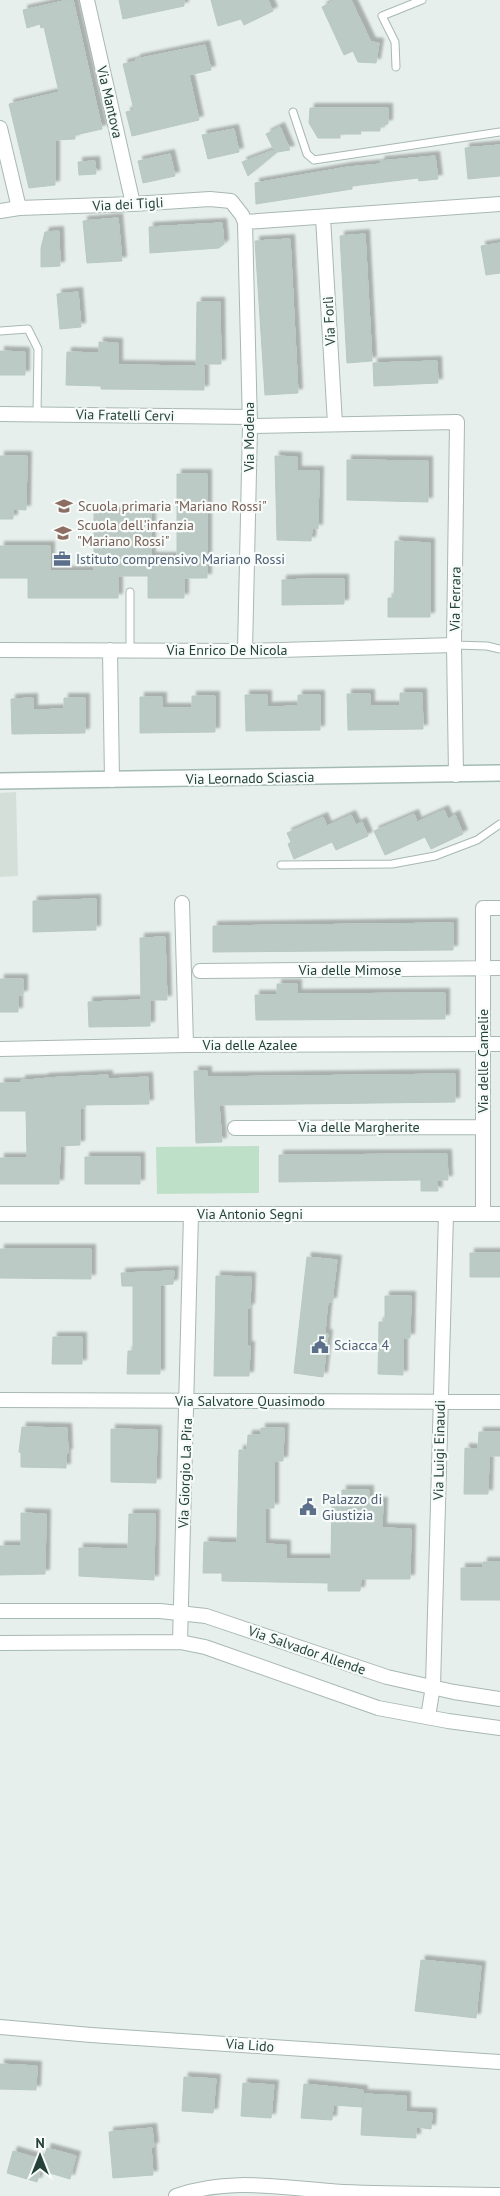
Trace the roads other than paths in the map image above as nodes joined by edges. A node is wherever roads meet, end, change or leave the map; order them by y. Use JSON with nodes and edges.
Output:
{"nodes":[{"id":1,"x":87,"y":0,"type":"edge"},
{"id":2,"x":422,"y":0,"type":"edge"},
{"id":3,"x":396,"y":67,"type":"dead end"},
{"id":4,"x":293,"y":112,"type":"dead end"},
{"id":5,"x":0,"y":128,"type":"edge"},
{"id":6,"x":500,"y":132,"type":"edge"},
{"id":7,"x":133,"y":204,"type":"junction"},
{"id":8,"x":500,"y":204,"type":"edge"},
{"id":9,"x":19,"y":208,"type":"junction"},
{"id":10,"x":0,"y":211,"type":"edge"},
{"id":11,"x":322,"y":217,"type":"junction"},
{"id":12,"x":245,"y":222,"type":"junction"},
{"id":13,"x":0,"y":331,"type":"edge"},
{"id":14,"x":0,"y":414,"type":"edge"},
{"id":15,"x":38,"y":414,"type":"junction"},
{"id":16,"x":250,"y":421,"type":"junction"},
{"id":17,"x":457,"y":422,"type":"joint"},
{"id":18,"x":335,"y":424,"type":"junction"},
{"id":19,"x":130,"y":592,"type":"dead end"},
{"id":20,"x":454,"y":644,"type":"junction"},
{"id":21,"x":500,"y":649,"type":"edge"},
{"id":22,"x":0,"y":650,"type":"edge"},
{"id":23,"x":110,"y":650,"type":"junction"},
{"id":24,"x":130,"y":650,"type":"junction"},
{"id":25,"x":245,"y":651,"type":"junction"},
{"id":26,"x":500,"y":773,"type":"edge"},
{"id":27,"x":456,"y":776,"type":"junction"},
{"id":28,"x":112,"y":780,"type":"junction"},
{"id":29,"x":0,"y":781,"type":"edge"},
{"id":30,"x":500,"y":824,"type":"edge"},
{"id":31,"x":281,"y":865,"type":"dead end"},
{"id":32,"x":182,"y":903,"type":"dead end"},
{"id":33,"x":500,"y":908,"type":"edge"},
{"id":34,"x":483,"y":968,"type":"junction"},
{"id":35,"x":500,"y":968,"type":"edge"},
{"id":36,"x":200,"y":971,"type":"dead end"},
{"id":37,"x":483,"y":1044,"type":"junction"},
{"id":38,"x":500,"y":1044,"type":"edge"},
{"id":39,"x":186,"y":1045,"type":"junction"},
{"id":40,"x":0,"y":1048,"type":"edge"},
{"id":41,"x":483,"y":1127,"type":"junction"},
{"id":42,"x":235,"y":1128,"type":"dead end"},
{"id":43,"x":0,"y":1214,"type":"edge"},
{"id":44,"x":191,"y":1214,"type":"junction"},
{"id":45,"x":446,"y":1214,"type":"junction"},
{"id":46,"x":483,"y":1214,"type":"junction"},
{"id":47,"x":500,"y":1214,"type":"edge"},
{"id":48,"x":0,"y":1400,"type":"edge"},
{"id":49,"x":187,"y":1400,"type":"junction"},
{"id":50,"x":441,"y":1401,"type":"junction"},
{"id":51,"x":500,"y":1402,"type":"edge"},
{"id":52,"x":0,"y":1611,"type":"edge"},
{"id":53,"x":181,"y":1613,"type":"junction"},
{"id":54,"x":180,"y":1642,"type":"junction"},
{"id":55,"x":0,"y":1643,"type":"edge"},
{"id":56,"x":433,"y":1686,"type":"junction"},
{"id":57,"x":500,"y":1699,"type":"edge"},
{"id":58,"x":428,"y":1718,"type":"junction"},
{"id":59,"x":500,"y":1728,"type":"edge"},
{"id":60,"x":0,"y":2027,"type":"edge"},
{"id":61,"x":500,"y":2062,"type":"edge"},
{"id":62,"x":500,"y":2195,"type":"edge"},
{"id":63,"x":176,"y":2196,"type":"edge"}],
"edges":[{"from":1,"to":7,"type":"street","name":"Via Mantova"},
{"from":2,"to":3,"type":"lane"},
{"from":4,"to":6,"type":"lane"},
{"from":5,"to":9,"type":"street"},
{"from":7,"to":9,"type":"street","name":"Via dei Tigli"},
{"from":7,"to":12,"type":"street","name":"Via dei Tigli"},
{"from":8,"to":11,"type":"street"},
{"from":9,"to":10,"type":"street","name":"Via dei Tigli"},
{"from":11,"to":12,"type":"street"},
{"from":11,"to":18,"type":"street","name":"Via Forlì"},
{"from":12,"to":16,"type":"street","name":"Via Modena"},
{"from":13,"to":15,"type":"lane"},
{"from":14,"to":15,"type":"street","name":"Via Fratelli Cervi"},
{"from":15,"to":16,"type":"street","name":"Via Fratelli Cervi"},
{"from":16,"to":18,"type":"street","name":"Via Fratelli Cervi"},
{"from":16,"to":25,"type":"street","name":"Via Modena"},
{"from":17,"to":18,"type":"street","name":"Via Fratelli Cervi"},
{"from":17,"to":20,"type":"street","name":"Via Ferrara"},
{"from":19,"to":24,"type":"lane"},
{"from":20,"to":21,"type":"lane"},
{"from":20,"to":25,"type":"street","name":"Via Enrico De Nicola"},
{"from":20,"to":27,"type":"street","name":"Via Ferrara"},
{"from":22,"to":23,"type":"street","name":"Via Enrico De Nicola"},
{"from":23,"to":24,"type":"street","name":"Via Enrico De Nicola"},
{"from":23,"to":28,"type":"street"},
{"from":24,"to":25,"type":"street","name":"Via Enrico De Nicola"},
{"from":26,"to":27,"type":"street","name":"Via Leornado Sciascia"},
{"from":27,"to":28,"type":"street","name":"Via Leornado Sciascia"},
{"from":28,"to":29,"type":"street","name":"Via Leornado Sciascia"},
{"from":30,"to":31,"type":"lane"},
{"from":32,"to":39,"type":"street"},
{"from":33,"to":34,"type":"street","name":"Via delle Camelie"},
{"from":34,"to":35,"type":"street","name":"Via delle Mimose"},
{"from":34,"to":36,"type":"street","name":"Via delle Mimose"},
{"from":34,"to":37,"type":"street","name":"Via delle Camelie"},
{"from":37,"to":38,"type":"street","name":"Via delle Azalee"},
{"from":37,"to":39,"type":"street","name":"Via delle Azalee"},
{"from":37,"to":41,"type":"street","name":"Via delle Camelie"},
{"from":39,"to":40,"type":"street","name":"Via delle Azalee"},
{"from":41,"to":42,"type":"street","name":"Via delle Margherite"},
{"from":41,"to":46,"type":"street","name":"Via delle Camelie"},
{"from":43,"to":44,"type":"street","name":"Via Antonio Segni"},
{"from":44,"to":45,"type":"street","name":"Via Antonio Segni"},
{"from":44,"to":49,"type":"street","name":"Via Giorgio La Pira"},
{"from":45,"to":46,"type":"street","name":"Via Antonio Segni"},
{"from":45,"to":50,"type":"street","name":"Via Luigi Einaudi"},
{"from":46,"to":47,"type":"street","name":"Via Antonio Segni"},
{"from":48,"to":49,"type":"street","name":"Via Salvatore Quasimodo"},
{"from":49,"to":50,"type":"street","name":"Via Salvatore Quasimodo"},
{"from":49,"to":53,"type":"street","name":"Via Giorgio La Pira"},
{"from":50,"to":51,"type":"street","name":"Via Salvatore Quasimodo"},
{"from":50,"to":56,"type":"street","name":"Via Luigi Einaudi"},
{"from":52,"to":53,"type":"street","name":"Via Salvador Allende"},
{"from":53,"to":54,"type":"street"},
{"from":53,"to":56,"type":"street","name":"Via Salvador Allende"},
{"from":54,"to":55,"type":"street"},
{"from":54,"to":58,"type":"street"},
{"from":56,"to":57,"type":"street","name":"Via Salvador Allende"},
{"from":56,"to":58,"type":"street"},
{"from":58,"to":59,"type":"street"},
{"from":60,"to":61,"type":"street","name":"Via Lido"},
{"from":62,"to":63,"type":"street"}]}
